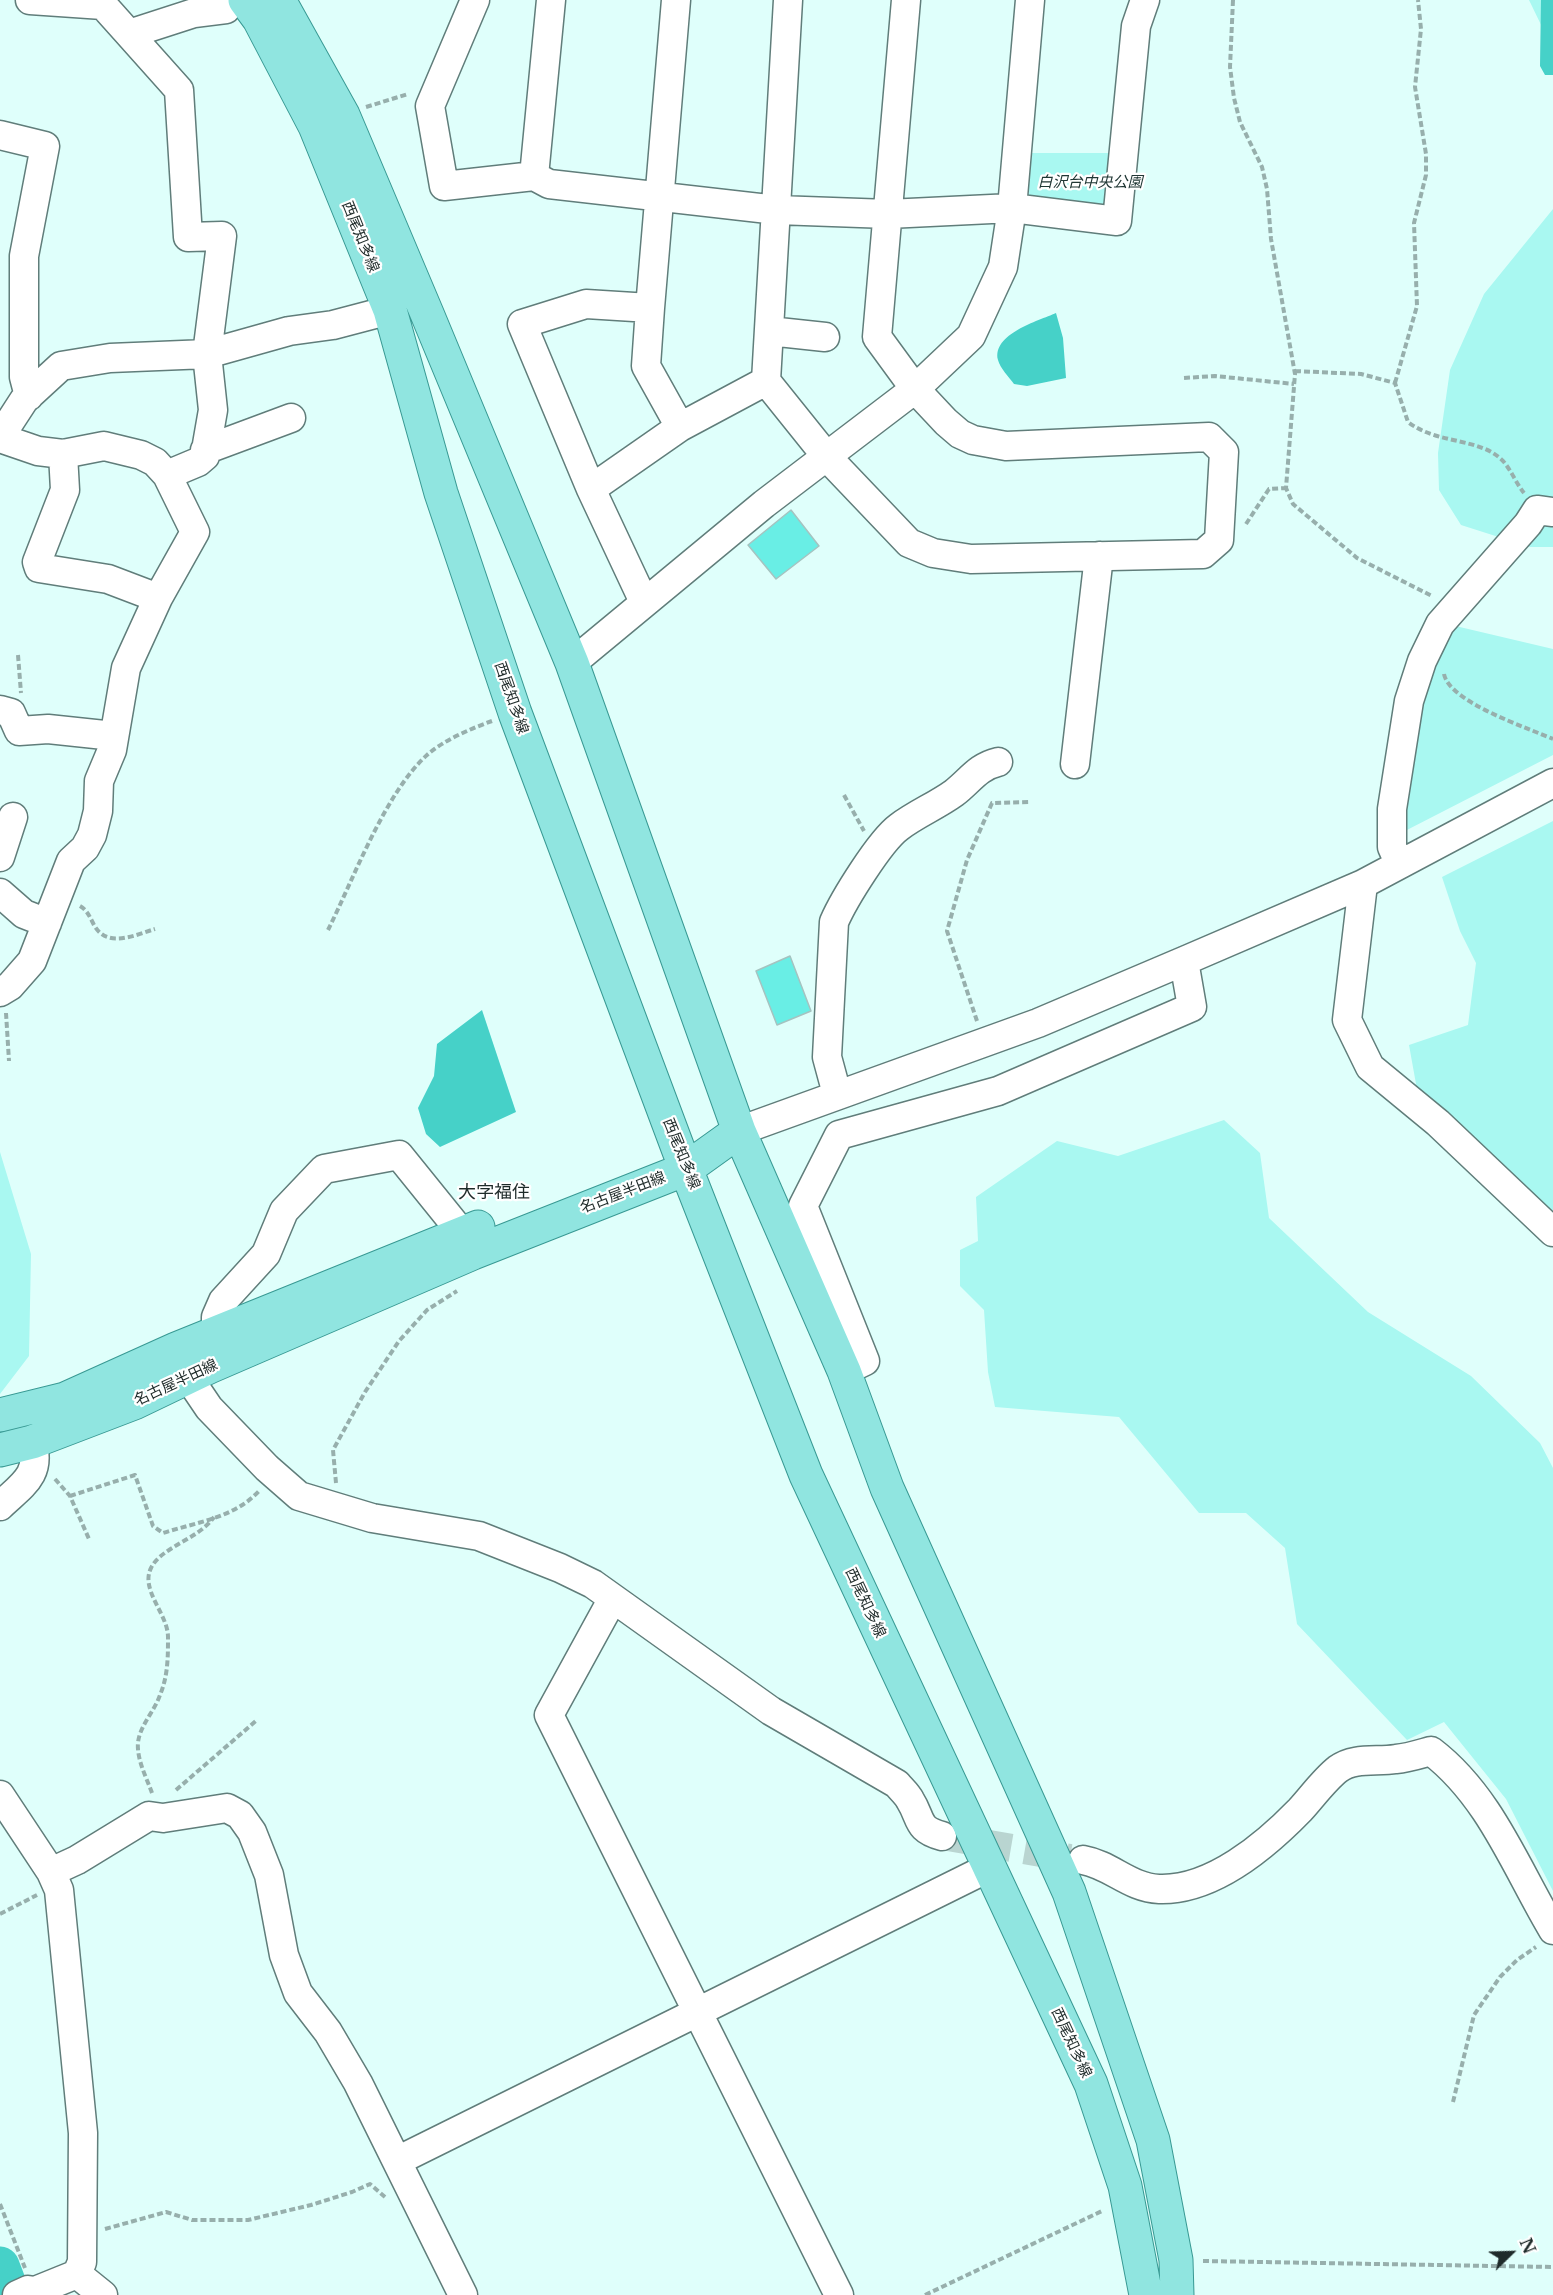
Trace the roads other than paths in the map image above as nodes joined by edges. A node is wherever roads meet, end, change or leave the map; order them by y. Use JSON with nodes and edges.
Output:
{"nodes":[{"id":1,"x":30,"y":0,"type":"edge"},
{"id":2,"x":279,"y":0,"type":"edge"},
{"id":3,"x":475,"y":0,"type":"edge"},
{"id":4,"x":551,"y":0,"type":"edge"},
{"id":5,"x":676,"y":0,"type":"edge"},
{"id":6,"x":788,"y":0,"type":"edge"},
{"id":7,"x":906,"y":0,"type":"edge"},
{"id":8,"x":1030,"y":0,"type":"edge"},
{"id":9,"x":1145,"y":0,"type":"edge"},
{"id":10,"x":235,"y":4,"type":"edge"},
{"id":11,"x":129,"y":34,"type":"junction"},
{"id":12,"x":0,"y":135,"type":"edge"},
{"id":13,"x":534,"y":176,"type":"junction"},
{"id":14,"x":659,"y":195,"type":"junction"},
{"id":15,"x":1012,"y":208,"type":"junction"},
{"id":16,"x":777,"y":210,"type":"junction"},
{"id":17,"x":888,"y":214,"type":"junction"},
{"id":18,"x":650,"y":308,"type":"junction"},
{"id":19,"x":390,"y":310,"type":"junction"},
{"id":20,"x":769,"y":331,"type":"junction"},
{"id":21,"x":825,"y":337,"type":"dead end"},
{"id":22,"x":207,"y":354,"type":"junction"},
{"id":23,"x":766,"y":381,"type":"junction"},
{"id":24,"x":915,"y":389,"type":"junction"},
{"id":25,"x":29,"y":396,"type":"junction"},
{"id":26,"x":291,"y":418,"type":"dead end"},
{"id":27,"x":680,"y":427,"type":"junction"},
{"id":28,"x":0,"y":430,"type":"edge"},
{"id":29,"x":0,"y":438,"type":"edge"},
{"id":30,"x":206,"y":450,"type":"junction"},
{"id":31,"x":63,"y":454,"type":"junction"},
{"id":32,"x":827,"y":457,"type":"junction"},
{"id":33,"x":167,"y":475,"type":"junction"},
{"id":34,"x":591,"y":489,"type":"junction"},
{"id":35,"x":1545,"y":511,"type":"edge"},
{"id":36,"x":1099,"y":555,"type":"junction"},
{"id":37,"x":158,"y":598,"type":"junction"},
{"id":38,"x":644,"y":602,"type":"junction"},
{"id":39,"x":572,"y":663,"type":"junction"},
{"id":40,"x":6,"y":713,"type":"edge"},
{"id":41,"x":114,"y":736,"type":"junction"},
{"id":42,"x":998,"y":762,"type":"dead end"},
{"id":43,"x":1075,"y":764,"type":"dead end"},
{"id":44,"x":1553,"y":783,"type":"edge"},
{"id":45,"x":13,"y":817,"type":"dead end"},
{"id":46,"x":0,"y":856,"type":"edge"},
{"id":47,"x":1399,"y":863,"type":"junction"},
{"id":48,"x":1363,"y":884,"type":"junction"},
{"id":49,"x":0,"y":893,"type":"edge"},
{"id":50,"x":47,"y":923,"type":"junction"},
{"id":51,"x":1184,"y":961,"type":"junction"},
{"id":52,"x":1,"y":991,"type":"edge"},
{"id":53,"x":837,"y":1094,"type":"junction"},
{"id":54,"x":740,"y":1131,"type":"junction"},
{"id":55,"x":682,"y":1160,"type":"junction"},
{"id":56,"x":1553,"y":1232,"type":"edge"},
{"id":57,"x":462,"y":1233,"type":"junction"},
{"id":58,"x":216,"y":1333,"type":"junction"},
{"id":59,"x":844,"y":1371,"type":"junction"},
{"id":60,"x":188,"y":1377,"type":"junction"},
{"id":61,"x":0,"y":1415,"type":"edge"},
{"id":62,"x":32,"y":1442,"type":"junction"},
{"id":63,"x":0,"y":1450,"type":"edge"},
{"id":64,"x":0,"y":1506,"type":"edge"},
{"id":65,"x":612,"y":1600,"type":"junction"},
{"id":66,"x":0,"y":1796,"type":"edge"},
{"id":67,"x":942,"y":1836,"type":"tunnel mouth"},
{"id":68,"x":1083,"y":1860,"type":"tunnel mouth"},
{"id":69,"x":988,"y":1868,"type":"junction"},
{"id":70,"x":53,"y":1877,"type":"junction"},
{"id":71,"x":1546,"y":1938,"type":"edge"},
{"id":72,"x":699,"y":2011,"type":"junction"},
{"id":73,"x":397,"y":2161,"type":"junction"},
{"id":74,"x":77,"y":2274,"type":"junction"},
{"id":75,"x":29,"y":2293,"type":"edge"},
{"id":76,"x":103,"y":2295,"type":"edge"},
{"id":77,"x":463,"y":2295,"type":"edge"},
{"id":78,"x":839,"y":2295,"type":"edge"},
{"id":79,"x":1146,"y":2295,"type":"edge"},
{"id":80,"x":1177,"y":2295,"type":"edge"}],
"edges":[{"from":1,"to":11,"type":"street"},
{"from":2,"to":39,"type":"main road"},
{"from":3,"to":13,"type":"street"},
{"from":4,"to":13,"type":"street"},
{"from":5,"to":14,"type":"street"},
{"from":6,"to":16,"type":"street"},
{"from":7,"to":17,"type":"street"},
{"from":8,"to":15,"type":"street"},
{"from":9,"to":15,"type":"street"},
{"from":10,"to":11,"type":"street"},
{"from":10,"to":19,"type":"main road","name":"西尾知多線"},
{"from":11,"to":22,"type":"street"},
{"from":12,"to":25,"type":"street"},
{"from":13,"to":14,"type":"street"},
{"from":14,"to":16,"type":"street"},
{"from":14,"to":18,"type":"street"},
{"from":15,"to":17,"type":"street"},
{"from":15,"to":24,"type":"street"},
{"from":16,"to":17,"type":"street"},
{"from":16,"to":20,"type":"street"},
{"from":17,"to":24,"type":"street"},
{"from":18,"to":27,"type":"street"},
{"from":18,"to":34,"type":"street"},
{"from":19,"to":22,"type":"street"},
{"from":19,"to":55,"type":"main road","name":"西尾知多線"},
{"from":20,"to":21,"type":"street"},
{"from":20,"to":23,"type":"street"},
{"from":22,"to":25,"type":"street"},
{"from":22,"to":30,"type":"street"},
{"from":23,"to":27,"type":"street"},
{"from":23,"to":32,"type":"street"},
{"from":24,"to":32,"type":"street"},
{"from":24,"to":36,"type":"street"},
{"from":25,"to":28,"type":"street"},
{"from":26,"to":30,"type":"street"},
{"from":27,"to":34,"type":"street"},
{"from":29,"to":31,"type":"street"},
{"from":30,"to":33,"type":"street"},
{"from":31,"to":33,"type":"street"},
{"from":31,"to":37,"type":"street"},
{"from":32,"to":36,"type":"street"},
{"from":32,"to":38,"type":"street"},
{"from":33,"to":37,"type":"street"},
{"from":34,"to":38,"type":"street"},
{"from":35,"to":47,"type":"street"},
{"from":36,"to":43,"type":"street"},
{"from":37,"to":41,"type":"street"},
{"from":38,"to":39,"type":"street"},
{"from":39,"to":54,"type":"main road"},
{"from":40,"to":41,"type":"street"},
{"from":41,"to":50,"type":"street"},
{"from":42,"to":53,"type":"street"},
{"from":44,"to":47,"type":"street"},
{"from":45,"to":46,"type":"street"},
{"from":47,"to":48,"type":"street"},
{"from":48,"to":51,"type":"street"},
{"from":48,"to":56,"type":"street"},
{"from":49,"to":50,"type":"street"},
{"from":50,"to":52,"type":"street"},
{"from":51,"to":53,"type":"street"},
{"from":51,"to":59,"type":"street"},
{"from":53,"to":54,"type":"street"},
{"from":54,"to":55,"type":"main road","name":"名古屋半田線"},
{"from":54,"to":59,"type":"main road"},
{"from":55,"to":57,"type":"main road","name":"名古屋半田線"},
{"from":55,"to":60,"type":"main road","name":"名古屋半田線"},
{"from":55,"to":69,"type":"main road","name":"西尾知多線"},
{"from":57,"to":58,"type":"main road","name":"名古屋半田線"},
{"from":57,"to":58,"type":"street"},
{"from":58,"to":61,"type":"main road","name":"名古屋半田線"},
{"from":59,"to":80,"type":"main road"},
{"from":60,"to":62,"type":"main road","name":"名古屋半田線"},
{"from":60,"to":65,"type":"street"},
{"from":62,"to":63,"type":"main road","name":"名古屋半田線"},
{"from":62,"to":64,"type":"street"},
{"from":65,"to":67,"type":"street"},
{"from":65,"to":72,"type":"street"},
{"from":66,"to":70,"type":"street"},
{"from":68,"to":71,"type":"street"},
{"from":69,"to":72,"type":"street"},
{"from":69,"to":79,"type":"main road","name":"西尾知多線"},
{"from":70,"to":73,"type":"street"},
{"from":70,"to":74,"type":"street"},
{"from":72,"to":73,"type":"street"},
{"from":72,"to":78,"type":"street"},
{"from":73,"to":77,"type":"street"},
{"from":74,"to":75,"type":"street"},
{"from":74,"to":76,"type":"street"}]}
